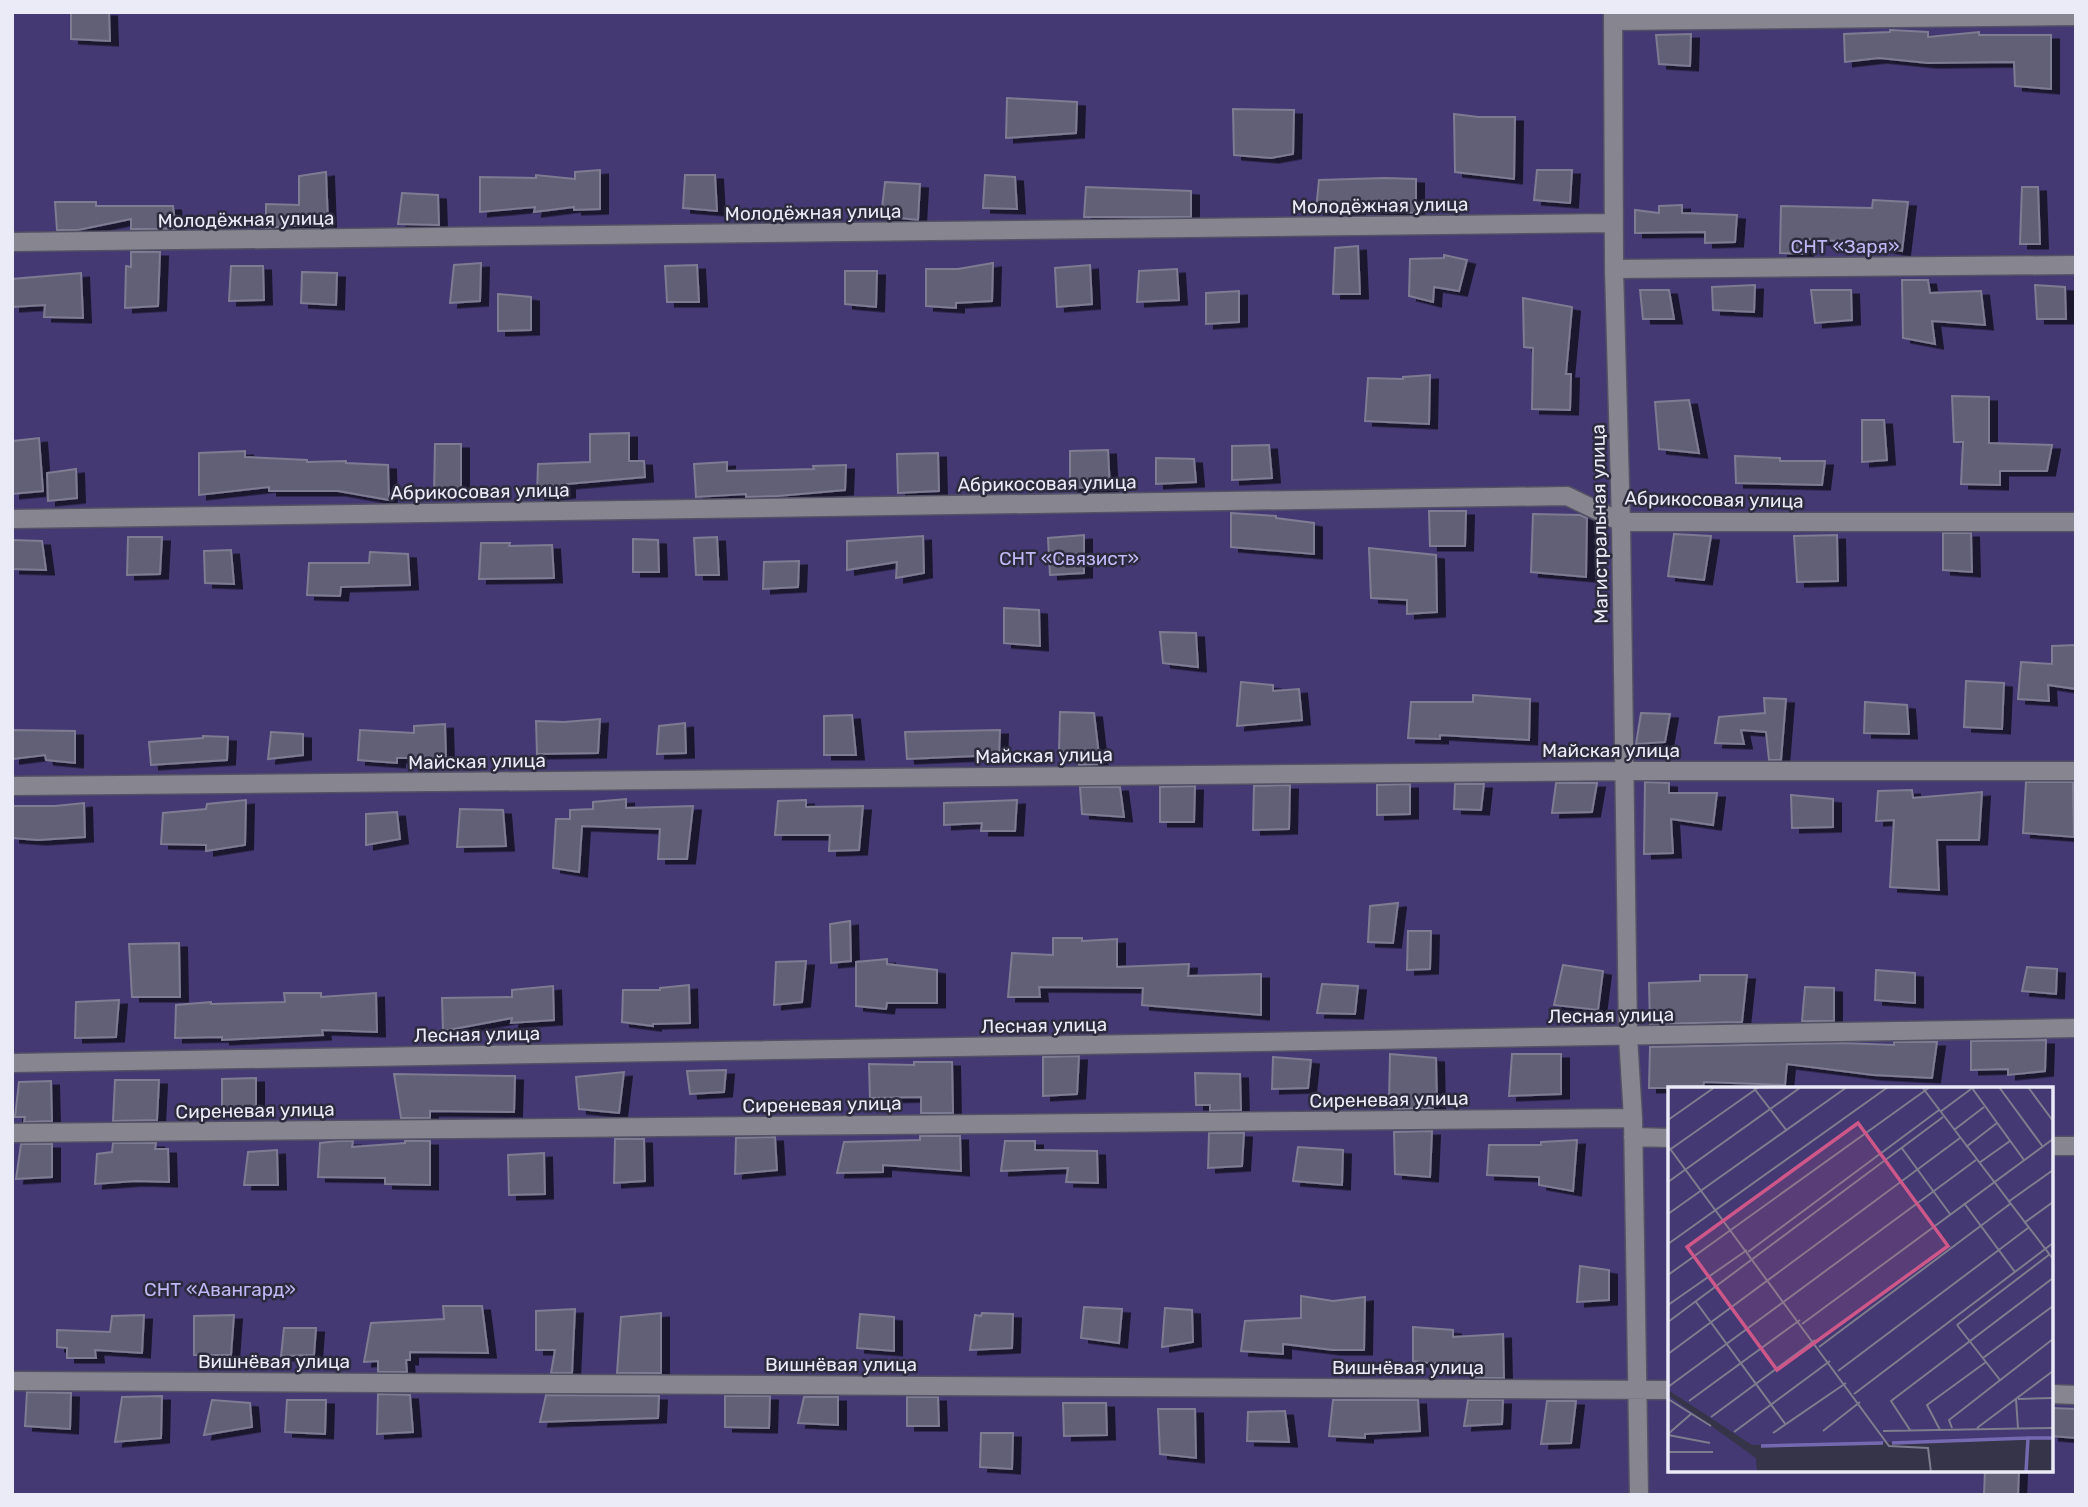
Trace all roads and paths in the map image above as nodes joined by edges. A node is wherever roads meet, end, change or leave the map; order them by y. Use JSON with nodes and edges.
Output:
{"nodes":[{"id":1,"x":2076,"y":16,"type":"edge"},
{"id":2,"x":1613,"y":17,"type":"edge"},
{"id":3,"x":1614,"y":223,"type":"junction"},
{"id":4,"x":12,"y":242,"type":"edge"},
{"id":5,"x":2076,"y":265,"type":"edge"},
{"id":6,"x":1614,"y":269,"type":"junction"},
{"id":7,"x":12,"y":519,"type":"edge"},
{"id":8,"x":1621,"y":522,"type":"junction"},
{"id":9,"x":2076,"y":522,"type":"edge"},
{"id":10,"x":1624,"y":771,"type":"junction"},
{"id":11,"x":2076,"y":771,"type":"edge"},
{"id":12,"x":12,"y":786,"type":"edge"},
{"id":13,"x":2076,"y":1028,"type":"edge"},
{"id":14,"x":1628,"y":1036,"type":"junction"},
{"id":15,"x":12,"y":1063,"type":"edge"},
{"id":16,"x":1633,"y":1118,"type":"junction"},
{"id":17,"x":12,"y":1133,"type":"edge"},
{"id":18,"x":1633,"y":1137,"type":"junction"},
{"id":19,"x":1668,"y":1138,"type":"edge"},
{"id":20,"x":2053,"y":1146,"type":"edge"},
{"id":21,"x":2076,"y":1146,"type":"edge"},
{"id":22,"x":12,"y":1381,"type":"edge"},
{"id":23,"x":1636,"y":1389,"type":"junction"},
{"id":24,"x":1668,"y":1390,"type":"edge"},
{"id":25,"x":2053,"y":1394,"type":"edge"},
{"id":26,"x":2076,"y":1395,"type":"edge"},
{"id":27,"x":1639,"y":1495,"type":"edge"}],
"edges":[{"from":1,"to":2,"type":"street"},
{"from":2,"to":3,"type":"street","name":"Магистральная улица"},
{"from":3,"to":4,"type":"street","name":"Молодёжная улица"},
{"from":3,"to":6,"type":"street","name":"Магистральная улица"},
{"from":5,"to":6,"type":"street"},
{"from":6,"to":8,"type":"street","name":"Магистральная улица"},
{"from":7,"to":8,"type":"street","name":"Абрикосовая улица"},
{"from":8,"to":9,"type":"street","name":"Абрикосовая улица"},
{"from":8,"to":10,"type":"street","name":"Магистральная улица"},
{"from":10,"to":11,"type":"street","name":"Майская улица"},
{"from":10,"to":12,"type":"street","name":"Майская улица"},
{"from":10,"to":14,"type":"street","name":"Магистральная улица"},
{"from":13,"to":14,"type":"street","name":"Лесная улица"},
{"from":14,"to":15,"type":"street","name":"Лесная улица"},
{"from":14,"to":16,"type":"street","name":"Магистральная улица"},
{"from":16,"to":17,"type":"street","name":"Сиреневая улица"},
{"from":16,"to":18,"type":"street","name":"Магистральная улица"},
{"from":18,"to":19,"type":"street"},
{"from":18,"to":23,"type":"street","name":"Магистральная улица"},
{"from":20,"to":21,"type":"street"},
{"from":22,"to":23,"type":"street","name":"Вишнёвая улица"},
{"from":23,"to":24,"type":"street","name":"Вишнёвая улица"},
{"from":23,"to":27,"type":"street","name":"Магистральная улица"},
{"from":25,"to":26,"type":"street"}]}
